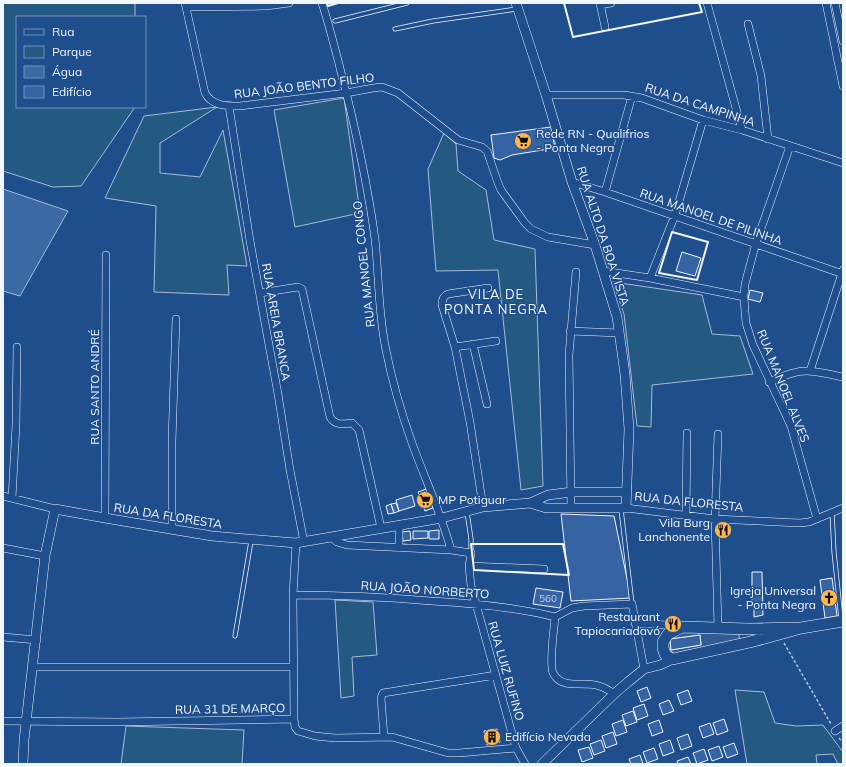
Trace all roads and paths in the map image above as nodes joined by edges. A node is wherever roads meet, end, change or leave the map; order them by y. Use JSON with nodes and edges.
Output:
{"nodes":[{"id":1,"x":289,"y":3,"type":"edge"},
{"id":2,"x":322,"y":3,"type":"edge"},
{"id":3,"x":407,"y":3,"type":"edge"},
{"id":4,"x":611,"y":3,"type":"edge"},
{"id":5,"x":707,"y":3,"type":"edge"},
{"id":6,"x":820,"y":3,"type":"edge"},
{"id":7,"x":835,"y":3,"type":"edge"},
{"id":8,"x":600,"y":4,"type":"edge"},
{"id":9,"x":185,"y":5,"type":"edge"},
{"id":10,"x":516,"y":6,"type":"edge"},
{"id":11,"x":827,"y":6,"type":"edge"},
{"id":12,"x":332,"y":22,"type":"junction"},
{"id":13,"x":748,"y":24,"type":"dead end"},
{"id":14,"x":605,"y":27,"type":"dead end"},
{"id":15,"x":395,"y":29,"type":"dead end"},
{"id":16,"x":843,"y":41,"type":"edge"},
{"id":17,"x":843,"y":86,"type":"edge"},
{"id":18,"x":346,"y":93,"type":"junction"},
{"id":19,"x":546,"y":95,"type":"junction"},
{"id":20,"x":632,"y":96,"type":"junction"},
{"id":21,"x":229,"y":106,"type":"junction"},
{"id":22,"x":703,"y":120,"type":"junction"},
{"id":23,"x":742,"y":130,"type":"junction"},
{"id":24,"x":768,"y":139,"type":"junction"},
{"id":25,"x":790,"y":146,"type":"junction"},
{"id":26,"x":843,"y":163,"type":"edge"},
{"id":27,"x":572,"y":182,"type":"junction"},
{"id":28,"x":605,"y":192,"type":"junction"},
{"id":29,"x":675,"y":215,"type":"junction"},
{"id":30,"x":756,"y":244,"type":"junction"},
{"id":31,"x":595,"y":245,"type":"junction"},
{"id":32,"x":106,"y":255,"type":"dead end"},
{"id":33,"x":603,"y":271,"type":"junction"},
{"id":34,"x":576,"y":272,"type":"dead end"},
{"id":35,"x":843,"y":272,"type":"edge"},
{"id":36,"x":650,"y":278,"type":"junction"},
{"id":37,"x":488,"y":288,"type":"dead end"},
{"id":38,"x":260,"y":293,"type":"junction"},
{"id":39,"x":744,"y":297,"type":"junction"},
{"id":40,"x":176,"y":319,"type":"dead end"},
{"id":41,"x":570,"y":331,"type":"junction"},
{"id":42,"x":619,"y":332,"type":"junction"},
{"id":43,"x":496,"y":340,"type":"dead end"},
{"id":44,"x":473,"y":344,"type":"junction"},
{"id":45,"x":17,"y":347,"type":"dead end"},
{"id":46,"x":455,"y":347,"type":"junction"},
{"id":47,"x":810,"y":371,"type":"junction"},
{"id":48,"x":843,"y":377,"type":"edge"},
{"id":49,"x":769,"y":382,"type":"junction"},
{"id":50,"x":487,"y":404,"type":"dead end"},
{"id":51,"x":687,"y":433,"type":"dead end"},
{"id":52,"x":718,"y":434,"type":"dead end"},
{"id":53,"x":572,"y":492,"type":"junction"},
{"id":54,"x":626,"y":492,"type":"junction"},
{"id":55,"x":3,"y":496,"type":"edge"},
{"id":56,"x":12,"y":498,"type":"junction"},
{"id":57,"x":530,"y":503,"type":"junction"},
{"id":58,"x":483,"y":507,"type":"junction"},
{"id":59,"x":571,"y":508,"type":"junction"},
{"id":60,"x":623,"y":508,"type":"junction"},
{"id":61,"x":843,"y":508,"type":"edge"},
{"id":62,"x":55,"y":509,"type":"junction"},
{"id":63,"x":467,"y":512,"type":"junction"},
{"id":64,"x":832,"y":512,"type":"junction"},
{"id":65,"x":686,"y":515,"type":"junction"},
{"id":66,"x":105,"y":518,"type":"junction"},
{"id":67,"x":442,"y":518,"type":"junction"},
{"id":68,"x":715,"y":519,"type":"junction"},
{"id":69,"x":817,"y":519,"type":"junction"},
{"id":70,"x":399,"y":525,"type":"junction"},
{"id":71,"x":172,"y":528,"type":"junction"},
{"id":72,"x":381,"y":528,"type":"junction"},
{"id":73,"x":331,"y":537,"type":"junction"},
{"id":74,"x":251,"y":540,"type":"junction"},
{"id":75,"x":300,"y":542,"type":"junction"},
{"id":76,"x":3,"y":548,"type":"edge"},
{"id":77,"x":400,"y":548,"type":"junction"},
{"id":78,"x":451,"y":550,"type":"junction"},
{"id":79,"x":471,"y":553,"type":"junction"},
{"id":80,"x":45,"y":556,"type":"junction"},
{"id":81,"x":469,"y":566,"type":"junction"},
{"id":82,"x":544,"y":569,"type":"dead end"},
{"id":83,"x":293,"y":595,"type":"junction"},
{"id":84,"x":476,"y":604,"type":"junction"},
{"id":85,"x":632,"y":604,"type":"junction"},
{"id":86,"x":555,"y":617,"type":"junction"},
{"id":87,"x":842,"y":621,"type":"edge"},
{"id":88,"x":635,"y":623,"type":"junction"},
{"id":89,"x":684,"y":627,"type":"junction"},
{"id":90,"x":718,"y":627,"type":"junction"},
{"id":91,"x":800,"y":628,"type":"junction"},
{"id":92,"x":779,"y":634,"type":"junction"},
{"id":93,"x":235,"y":636,"type":"dead end"},
{"id":94,"x":3,"y":638,"type":"edge"},
{"id":95,"x":37,"y":640,"type":"junction"},
{"id":96,"x":673,"y":659,"type":"junction"},
{"id":97,"x":32,"y":667,"type":"junction"},
{"id":98,"x":293,"y":667,"type":"junction"},
{"id":99,"x":644,"y":669,"type":"junction"},
{"id":100,"x":496,"y":675,"type":"junction"},
{"id":101,"x":614,"y":694,"type":"junction"},
{"id":102,"x":294,"y":719,"type":"junction"},
{"id":103,"x":3,"y":721,"type":"edge"},
{"id":104,"x":26,"y":722,"type":"junction"},
{"id":105,"x":843,"y":726,"type":"edge"},
{"id":106,"x":835,"y":731,"type":"junction"},
{"id":107,"x":384,"y":737,"type":"junction"},
{"id":108,"x":843,"y":743,"type":"edge"},
{"id":109,"x":516,"y":748,"type":"junction"},
{"id":110,"x":23,"y":764,"type":"edge"},
{"id":111,"x":525,"y":764,"type":"edge"},
{"id":112,"x":542,"y":764,"type":"edge"}],
"edges":[{"from":1,"to":9,"type":"street"},
{"from":2,"to":12,"type":"street","name":"RUA MANOEL CONGO"},
{"from":3,"to":12,"type":"lane"},
{"from":4,"to":8,"type":"street"},
{"from":5,"to":23,"type":"street"},
{"from":6,"to":11,"type":"street"},
{"from":7,"to":16,"type":"street"},
{"from":8,"to":14,"type":"street"},
{"from":9,"to":21,"type":"street","name":"RUA JOÃO BENTO FILHO"},
{"from":10,"to":15,"type":"lane"},
{"from":10,"to":19,"type":"street","name":"RUA ALTO DA BOA VISTA"},
{"from":11,"to":17,"type":"street"},
{"from":12,"to":18,"type":"street","name":"RUA MANOEL CONGO"},
{"from":13,"to":24,"type":"street"},
{"from":18,"to":21,"type":"street","name":"RUA JOÃO BENTO FILHO"},
{"from":18,"to":31,"type":"street","name":"RUA JOÃO BENTO FILHO"},
{"from":18,"to":67,"type":"street","name":"RUA MANOEL CONGO"},
{"from":19,"to":20,"type":"street","name":"RUA DA CAMPINHA"},
{"from":19,"to":27,"type":"street","name":"RUA ALTO DA BOA VISTA"},
{"from":20,"to":22,"type":"street","name":"RUA DA CAMPINHA"},
{"from":20,"to":28,"type":"street"},
{"from":21,"to":38,"type":"street","name":"RUA AREIA BRANCA"},
{"from":22,"to":23,"type":"street","name":"RUA DA CAMPINHA"},
{"from":22,"to":29,"type":"street"},
{"from":23,"to":24,"type":"street","name":"RUA DA CAMPINHA"},
{"from":24,"to":25,"type":"street","name":"RUA DA CAMPINHA"},
{"from":25,"to":26,"type":"street","name":"RUA DA CAMPINHA"},
{"from":25,"to":30,"type":"street","name":"RUA MANOEL ALVES"},
{"from":27,"to":28,"type":"street","name":"RUA MANOEL DE PILINHA"},
{"from":27,"to":31,"type":"street","name":"RUA ALTO DA BOA VISTA"},
{"from":28,"to":29,"type":"street","name":"RUA MANOEL DE PILINHA"},
{"from":29,"to":30,"type":"street","name":"RUA MANOEL DE PILINHA"},
{"from":29,"to":36,"type":"street"},
{"from":30,"to":35,"type":"street","name":"RUA MANOEL DE PILINHA"},
{"from":30,"to":39,"type":"street","name":"RUA MANOEL ALVES"},
{"from":31,"to":33,"type":"street","name":"RUA ALTO DA BOA VISTA"},
{"from":32,"to":66,"type":"street","name":"RUA SANTO ANDRÉ"},
{"from":33,"to":36,"type":"street"},
{"from":33,"to":42,"type":"street","name":"RUA ALTO DA BOA VISTA"},
{"from":34,"to":41,"type":"street"},
{"from":35,"to":47,"type":"street"},
{"from":36,"to":39,"type":"street"},
{"from":37,"to":46,"type":"street"},
{"from":38,"to":72,"type":"street"},
{"from":38,"to":75,"type":"street","name":"RUA AREIA BRANCA"},
{"from":39,"to":49,"type":"street","name":"RUA MANOEL ALVES"},
{"from":40,"to":71,"type":"street"},
{"from":41,"to":42,"type":"street"},
{"from":41,"to":53,"type":"street"},
{"from":42,"to":54,"type":"street","name":"RUA ALTO DA BOA VISTA"},
{"from":43,"to":44,"type":"street"},
{"from":44,"to":46,"type":"street"},
{"from":44,"to":50,"type":"street"},
{"from":45,"to":56,"type":"street"},
{"from":46,"to":58,"type":"street"},
{"from":47,"to":48,"type":"street"},
{"from":47,"to":49,"type":"street"},
{"from":49,"to":69,"type":"street","name":"RUA MANOEL ALVES"},
{"from":51,"to":65,"type":"street"},
{"from":52,"to":68,"type":"street"},
{"from":53,"to":54,"type":"street","name":"RUA DA FLORESTA"},
{"from":53,"to":57,"type":"street","name":"RUA DA FLORESTA"},
{"from":53,"to":59,"type":"street"},
{"from":54,"to":60,"type":"street","name":"RUA ALTO DA BOA VISTA"},
{"from":55,"to":56,"type":"street","name":"RUA DA FLORESTA"},
{"from":56,"to":62,"type":"street","name":"RUA DA FLORESTA"},
{"from":57,"to":58,"type":"street","name":"RUA DA FLORESTA"},
{"from":57,"to":59,"type":"street","name":"RUA DA FLORESTA"},
{"from":58,"to":63,"type":"street","name":"RUA DA FLORESTA"},
{"from":59,"to":60,"type":"street","name":"RUA DA FLORESTA"},
{"from":60,"to":65,"type":"street","name":"RUA DA FLORESTA"},
{"from":60,"to":85,"type":"lane"},
{"from":61,"to":64,"type":"street","name":"RUA DA FLORESTA"},
{"from":62,"to":66,"type":"street","name":"RUA DA FLORESTA"},
{"from":62,"to":80,"type":"street"},
{"from":63,"to":67,"type":"street","name":"RUA DA FLORESTA"},
{"from":63,"to":79,"type":"lane","name":"RUA LUIZ RUFINO"},
{"from":64,"to":69,"type":"street","name":"RUA DA FLORESTA"},
{"from":64,"to":87,"type":"lane"},
{"from":65,"to":68,"type":"street","name":"RUA DA FLORESTA"},
{"from":66,"to":71,"type":"street","name":"RUA DA FLORESTA"},
{"from":67,"to":70,"type":"street","name":"RUA DA FLORESTA"},
{"from":67,"to":78,"type":"street","name":"RUA MANOEL CONGO"},
{"from":68,"to":69,"type":"street","name":"RUA DA FLORESTA"},
{"from":68,"to":90,"type":"street"},
{"from":70,"to":72,"type":"street","name":"RUA DA FLORESTA"},
{"from":70,"to":77,"type":"street"},
{"from":71,"to":74,"type":"street","name":"RUA DA FLORESTA"},
{"from":72,"to":73,"type":"street","name":"RUA DA FLORESTA"},
{"from":73,"to":75,"type":"street","name":"RUA DA FLORESTA"},
{"from":73,"to":77,"type":"street"},
{"from":74,"to":75,"type":"street","name":"RUA DA FLORESTA"},
{"from":74,"to":93,"type":"lane"},
{"from":75,"to":83,"type":"street","name":"RUA AREIA BRANCA"},
{"from":76,"to":80,"type":"street"},
{"from":77,"to":78,"type":"street"},
{"from":78,"to":79,"type":"street"},
{"from":79,"to":81,"type":"street","name":"RUA LUIZ RUFINO"},
{"from":80,"to":95,"type":"street"},
{"from":81,"to":82,"type":"street"},
{"from":81,"to":84,"type":"street","name":"RUA LUIZ RUFINO"},
{"from":83,"to":84,"type":"street","name":"RUA JOÃO NORBERTO"},
{"from":83,"to":98,"type":"street","name":"RUA AREIA BRANCA"},
{"from":84,"to":86,"type":"street","name":"RUA JOÃO NORBERTO"},
{"from":84,"to":100,"type":"street","name":"RUA LUIZ RUFINO"},
{"from":85,"to":86,"type":"street"},
{"from":85,"to":88,"type":"street"},
{"from":86,"to":101,"type":"street"},
{"from":87,"to":91,"type":"main road"},
{"from":88,"to":89,"type":"street"},
{"from":88,"to":99,"type":"street"},
{"from":89,"to":90,"type":"main road"},
{"from":89,"to":96,"type":"main road"},
{"from":90,"to":91,"type":"main road"},
{"from":91,"to":92,"type":"main road"},
{"from":92,"to":96,"type":"main road"},
{"from":92,"to":106,"type":"path"},
{"from":94,"to":95,"type":"street"},
{"from":95,"to":97,"type":"street"},
{"from":96,"to":99,"type":"street"},
{"from":97,"to":98,"type":"street"},
{"from":97,"to":104,"type":"street"},
{"from":98,"to":102,"type":"street","name":"RUA AREIA BRANCA"},
{"from":99,"to":101,"type":"street"},
{"from":100,"to":107,"type":"street"},
{"from":100,"to":109,"type":"street","name":"RUA LUIZ RUFINO"},
{"from":101,"to":112,"type":"street"},
{"from":102,"to":104,"type":"street","name":"RUA 31 DE MARÇO"},
{"from":102,"to":107,"type":"street","name":"RUA 31 DE MARÇO"},
{"from":103,"to":104,"type":"street","name":"RUA 31 DE MARÇO"},
{"from":104,"to":110,"type":"street"},
{"from":105,"to":106,"type":"street"},
{"from":106,"to":108,"type":"path"},
{"from":107,"to":109,"type":"street","name":"RUA 31 DE MARÇO"},
{"from":109,"to":111,"type":"street","name":"RUA LUIZ RUFINO"}]}
